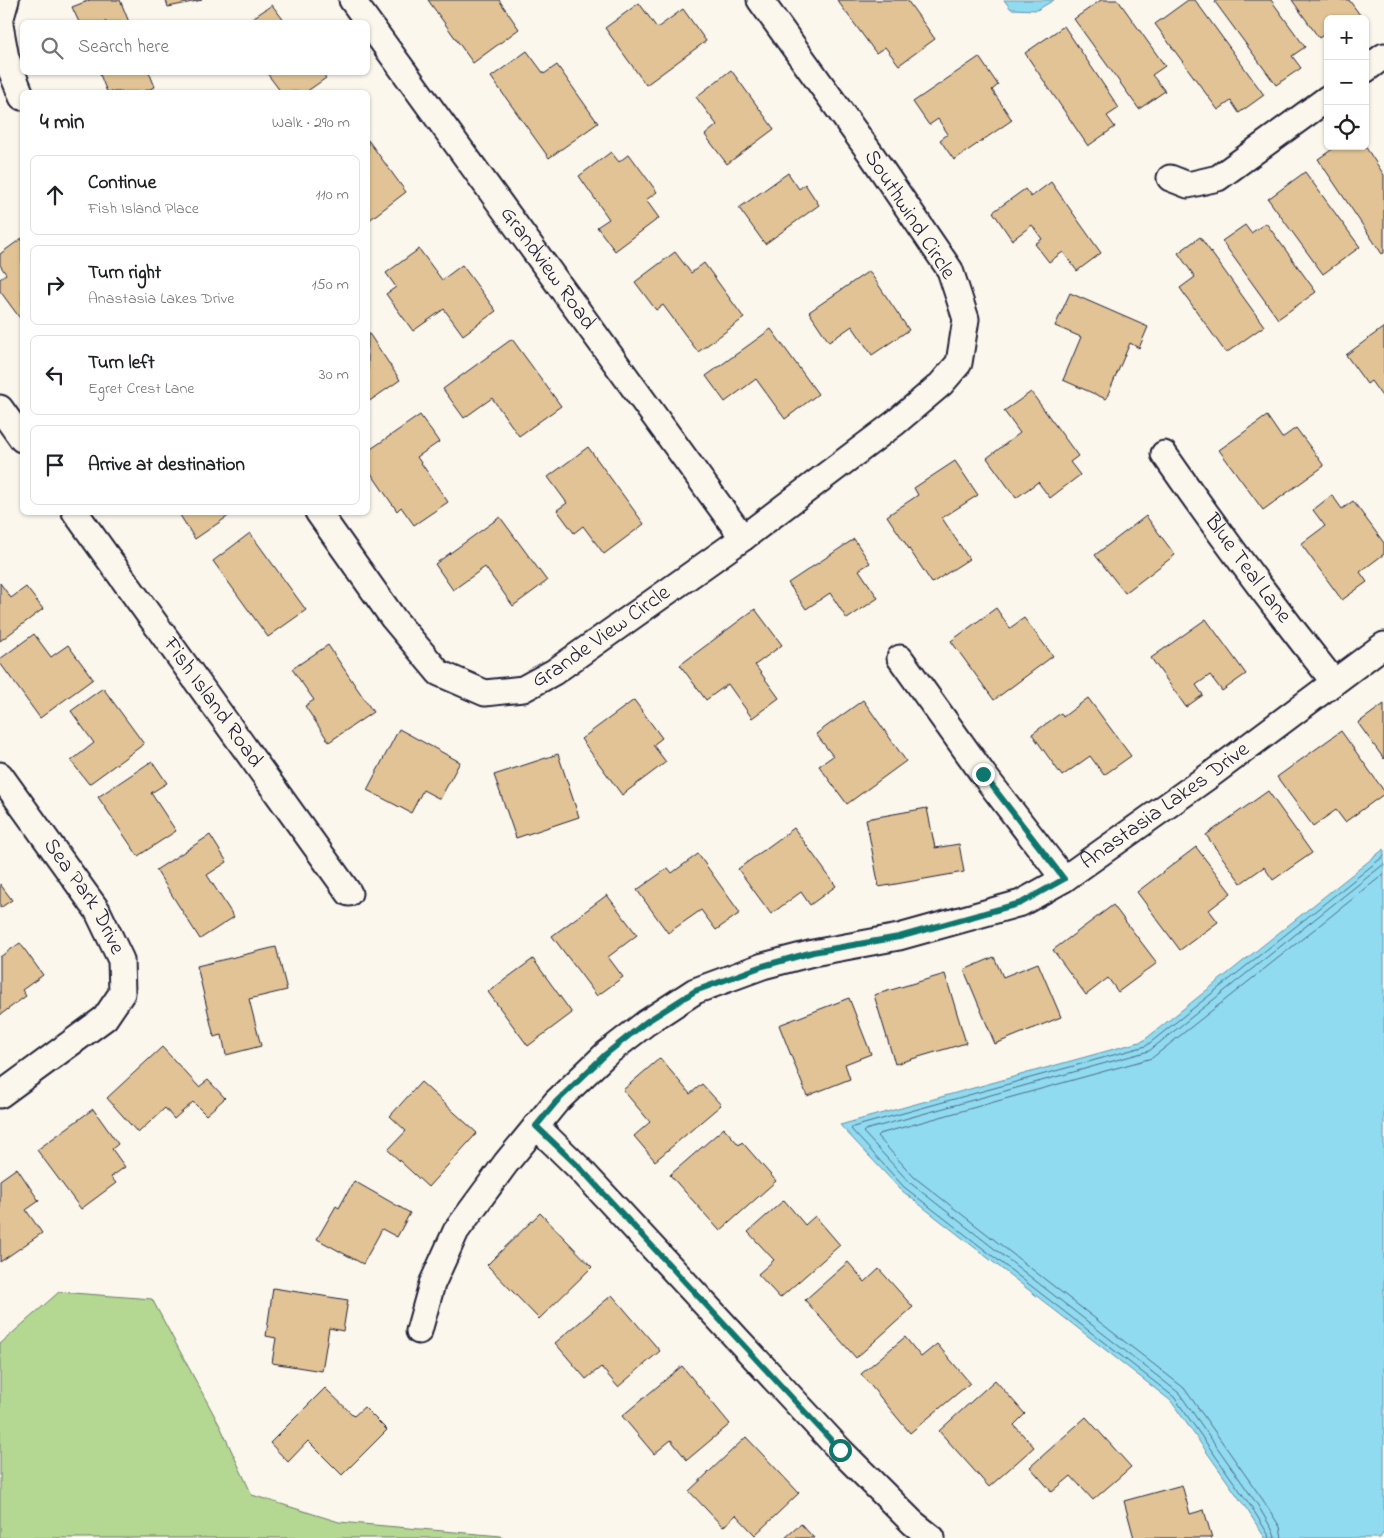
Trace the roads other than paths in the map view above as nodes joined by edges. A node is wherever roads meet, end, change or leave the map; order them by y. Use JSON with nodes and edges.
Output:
{"nodes":[{"id":1,"x":6,"y":0,"type":"edge"},
{"id":2,"x":352,"y":0,"type":"edge"},
{"id":3,"x":760,"y":0,"type":"edge"},
{"id":4,"x":367,"y":20,"type":"edge"},
{"id":5,"x":0,"y":21,"type":"edge"},
{"id":6,"x":370,"y":25,"type":"edge"},
{"id":7,"x":0,"y":26,"type":"edge"},
{"id":8,"x":1384,"y":56,"type":"edge"},
{"id":9,"x":1369,"y":67,"type":"edge"},
{"id":10,"x":20,"y":92,"type":"edge"},
{"id":11,"x":1324,"y":101,"type":"edge"},
{"id":12,"x":1170,"y":178,"type":"dead end"},
{"id":13,"x":0,"y":408,"type":"edge"},
{"id":14,"x":20,"y":436,"type":"edge"},
{"id":15,"x":1164,"y":454,"type":"dead end"},
{"id":16,"x":77,"y":515,"type":"edge"},
{"id":17,"x":320,"y":515,"type":"edge"},
{"id":18,"x":743,"y":538,"type":"junction"},
{"id":19,"x":1384,"y":645,"type":"edge"},
{"id":20,"x":900,"y":658,"type":"dead end"},
{"id":21,"x":1334,"y":682,"type":"junction"},
{"id":22,"x":0,"y":775,"type":"edge"},
{"id":23,"x":1064,"y":879,"type":"junction"},
{"id":24,"x":349,"y":893,"type":"dead end"},
{"id":25,"x":0,"y":1095,"type":"edge"},
{"id":26,"x":536,"y":1126,"type":"junction"},
{"id":27,"x":419,"y":1331,"type":"dead end"},
{"id":28,"x":932,"y":1538,"type":"edge"}],
"edges":[{"from":1,"to":5,"type":"street"},
{"from":2,"to":4,"type":"street","name":"Grandview Road"},
{"from":3,"to":18,"type":"street","name":"Southwind Circle"},
{"from":6,"to":18,"type":"street","name":"Grandview Road"},
{"from":7,"to":10,"type":"street"},
{"from":8,"to":9,"type":"street"},
{"from":11,"to":12,"type":"street"},
{"from":13,"to":14,"type":"street"},
{"from":15,"to":21,"type":"street","name":"Blue Teal Lane"},
{"from":16,"to":24,"type":"street","name":"Fish Island Road"},
{"from":17,"to":18,"type":"street","name":"Grande View Circle"},
{"from":19,"to":21,"type":"street","name":"Anastasia Lakes Drive"},
{"from":20,"to":23,"type":"street"},
{"from":21,"to":23,"type":"street","name":"Anastasia Lakes Drive"},
{"from":22,"to":25,"type":"street","name":"Sea Park Drive"},
{"from":23,"to":26,"type":"street","name":"Anastasia Lakes Drive"},
{"from":26,"to":27,"type":"street","name":"Anastasia Lakes Drive"},
{"from":26,"to":28,"type":"street"}]}
